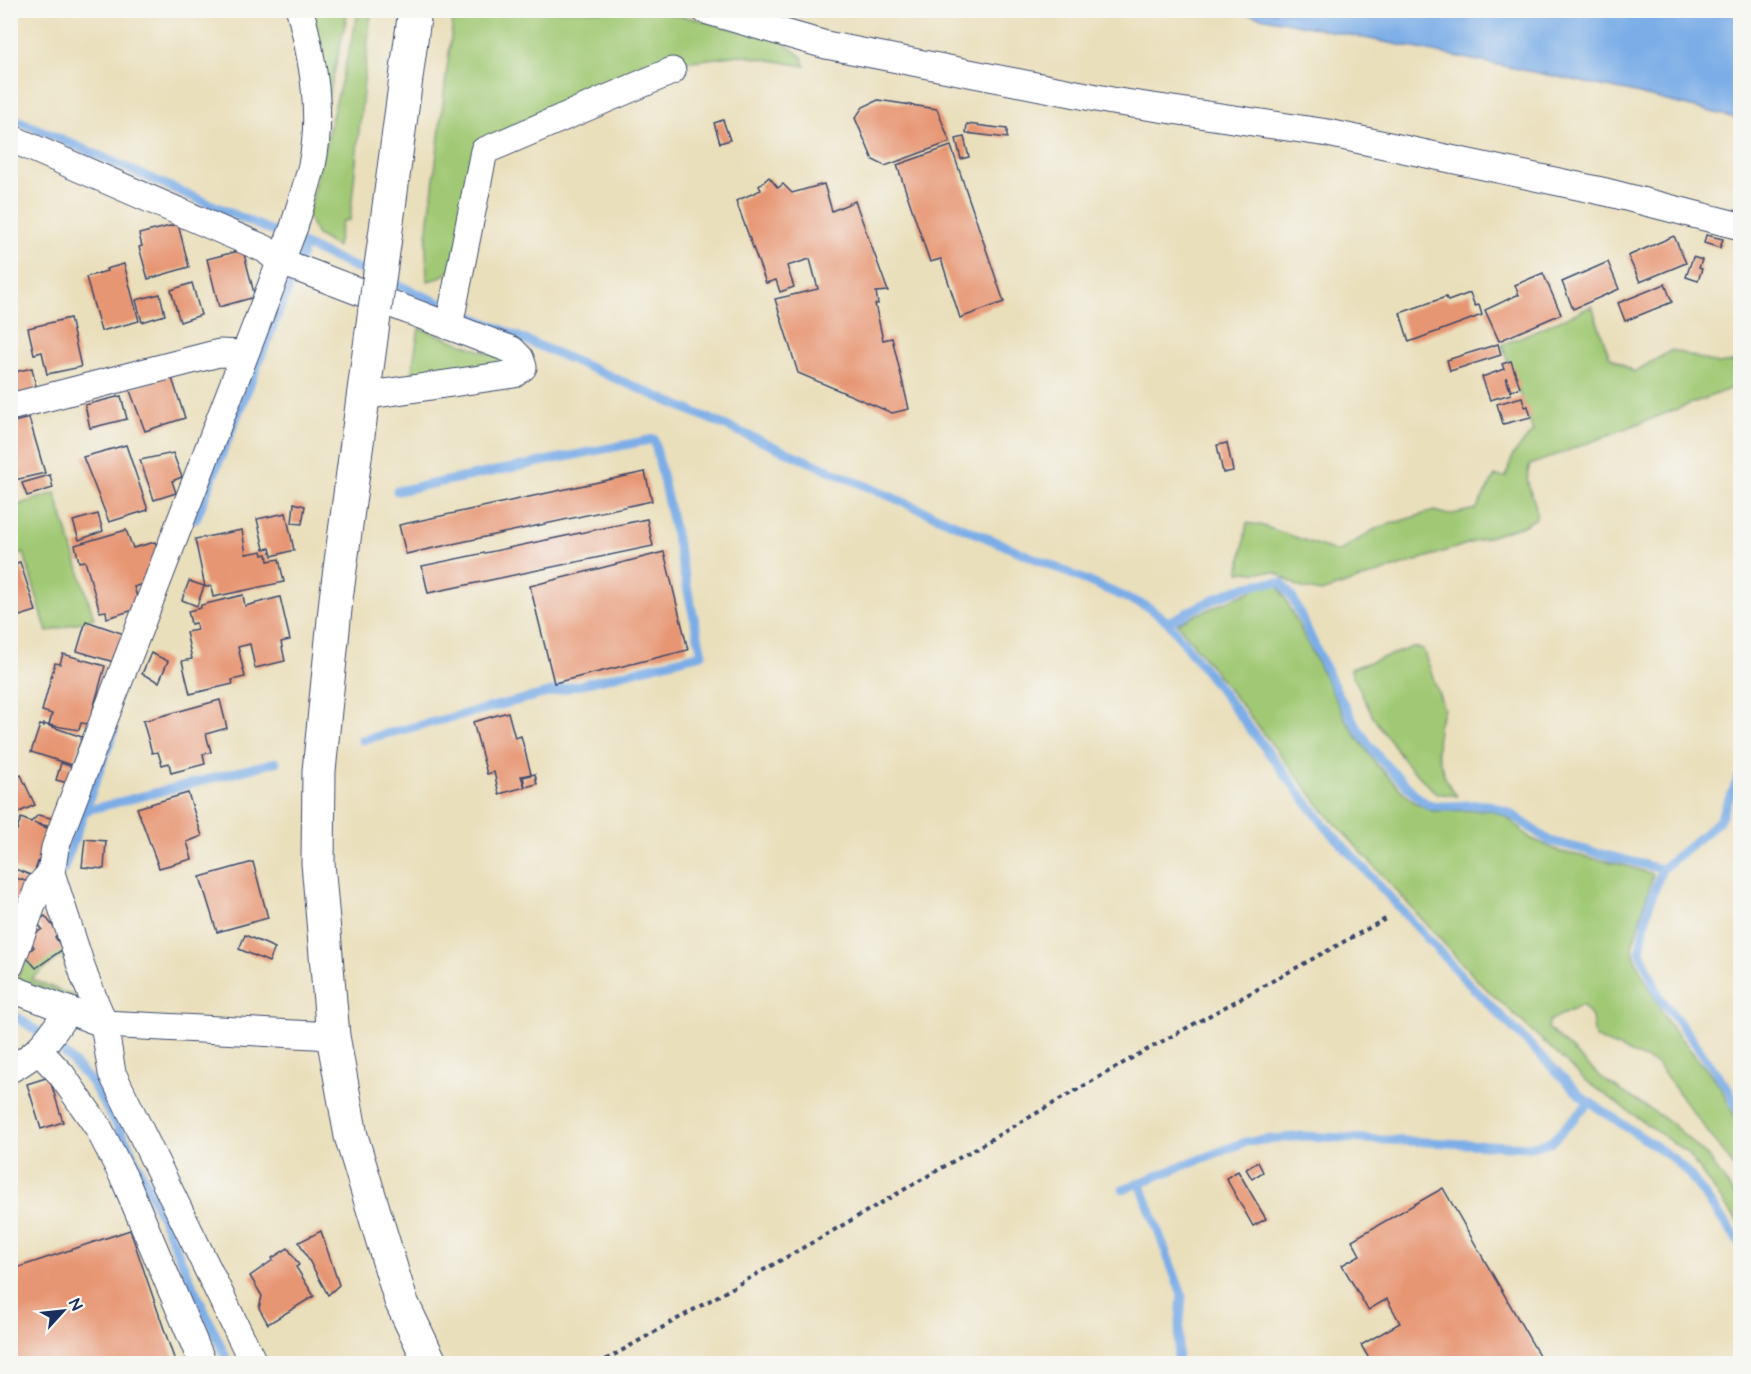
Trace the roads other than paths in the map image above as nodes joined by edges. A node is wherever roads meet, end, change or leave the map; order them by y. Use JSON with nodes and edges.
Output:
{"nodes":[{"id":1,"x":300,"y":10,"type":"edge"},
{"id":2,"x":416,"y":10,"type":"edge"},
{"id":3,"x":705,"y":10,"type":"edge"},
{"id":4,"x":672,"y":71,"type":"dead end"},
{"id":5,"x":10,"y":138,"type":"edge"},
{"id":6,"x":1740,"y":226,"type":"edge"},
{"id":7,"x":290,"y":253,"type":"junction"},
{"id":8,"x":451,"y":314,"type":"junction"},
{"id":9,"x":243,"y":354,"type":"junction"},
{"id":10,"x":363,"y":396,"type":"junction"},
{"id":11,"x":10,"y":407,"type":"edge"},
{"id":12,"x":53,"y":879,"type":"junction"},
{"id":13,"x":10,"y":965,"type":"edge"},
{"id":14,"x":10,"y":988,"type":"edge"},
{"id":15,"x":68,"y":1010,"type":"junction"},
{"id":16,"x":104,"y":1024,"type":"junction"},
{"id":17,"x":333,"y":1036,"type":"junction"},
{"id":18,"x":45,"y":1043,"type":"junction"},
{"id":19,"x":10,"y":1069,"type":"edge"},
{"id":20,"x":203,"y":1364,"type":"edge"},
{"id":21,"x":254,"y":1364,"type":"edge"},
{"id":22,"x":431,"y":1364,"type":"edge"}],
"edges":[{"from":1,"to":7,"type":"street"},
{"from":2,"to":10,"type":"street","bridge":true},
{"from":3,"to":6,"type":"street"},
{"from":4,"to":8,"type":"street"},
{"from":5,"to":7,"type":"street"},
{"from":7,"to":8,"type":"street"},
{"from":7,"to":9,"type":"street"},
{"from":8,"to":10,"type":"street"},
{"from":9,"to":11,"type":"street"},
{"from":9,"to":12,"type":"street"},
{"from":10,"to":17,"type":"street"},
{"from":12,"to":13,"type":"street"},
{"from":12,"to":16,"type":"street"},
{"from":14,"to":15,"type":"street"},
{"from":15,"to":16,"type":"street"},
{"from":15,"to":18,"type":"street"},
{"from":16,"to":17,"type":"street"},
{"from":16,"to":21,"type":"street"},
{"from":17,"to":22,"type":"street"},
{"from":18,"to":19,"type":"street"},
{"from":18,"to":20,"type":"street"}]}
